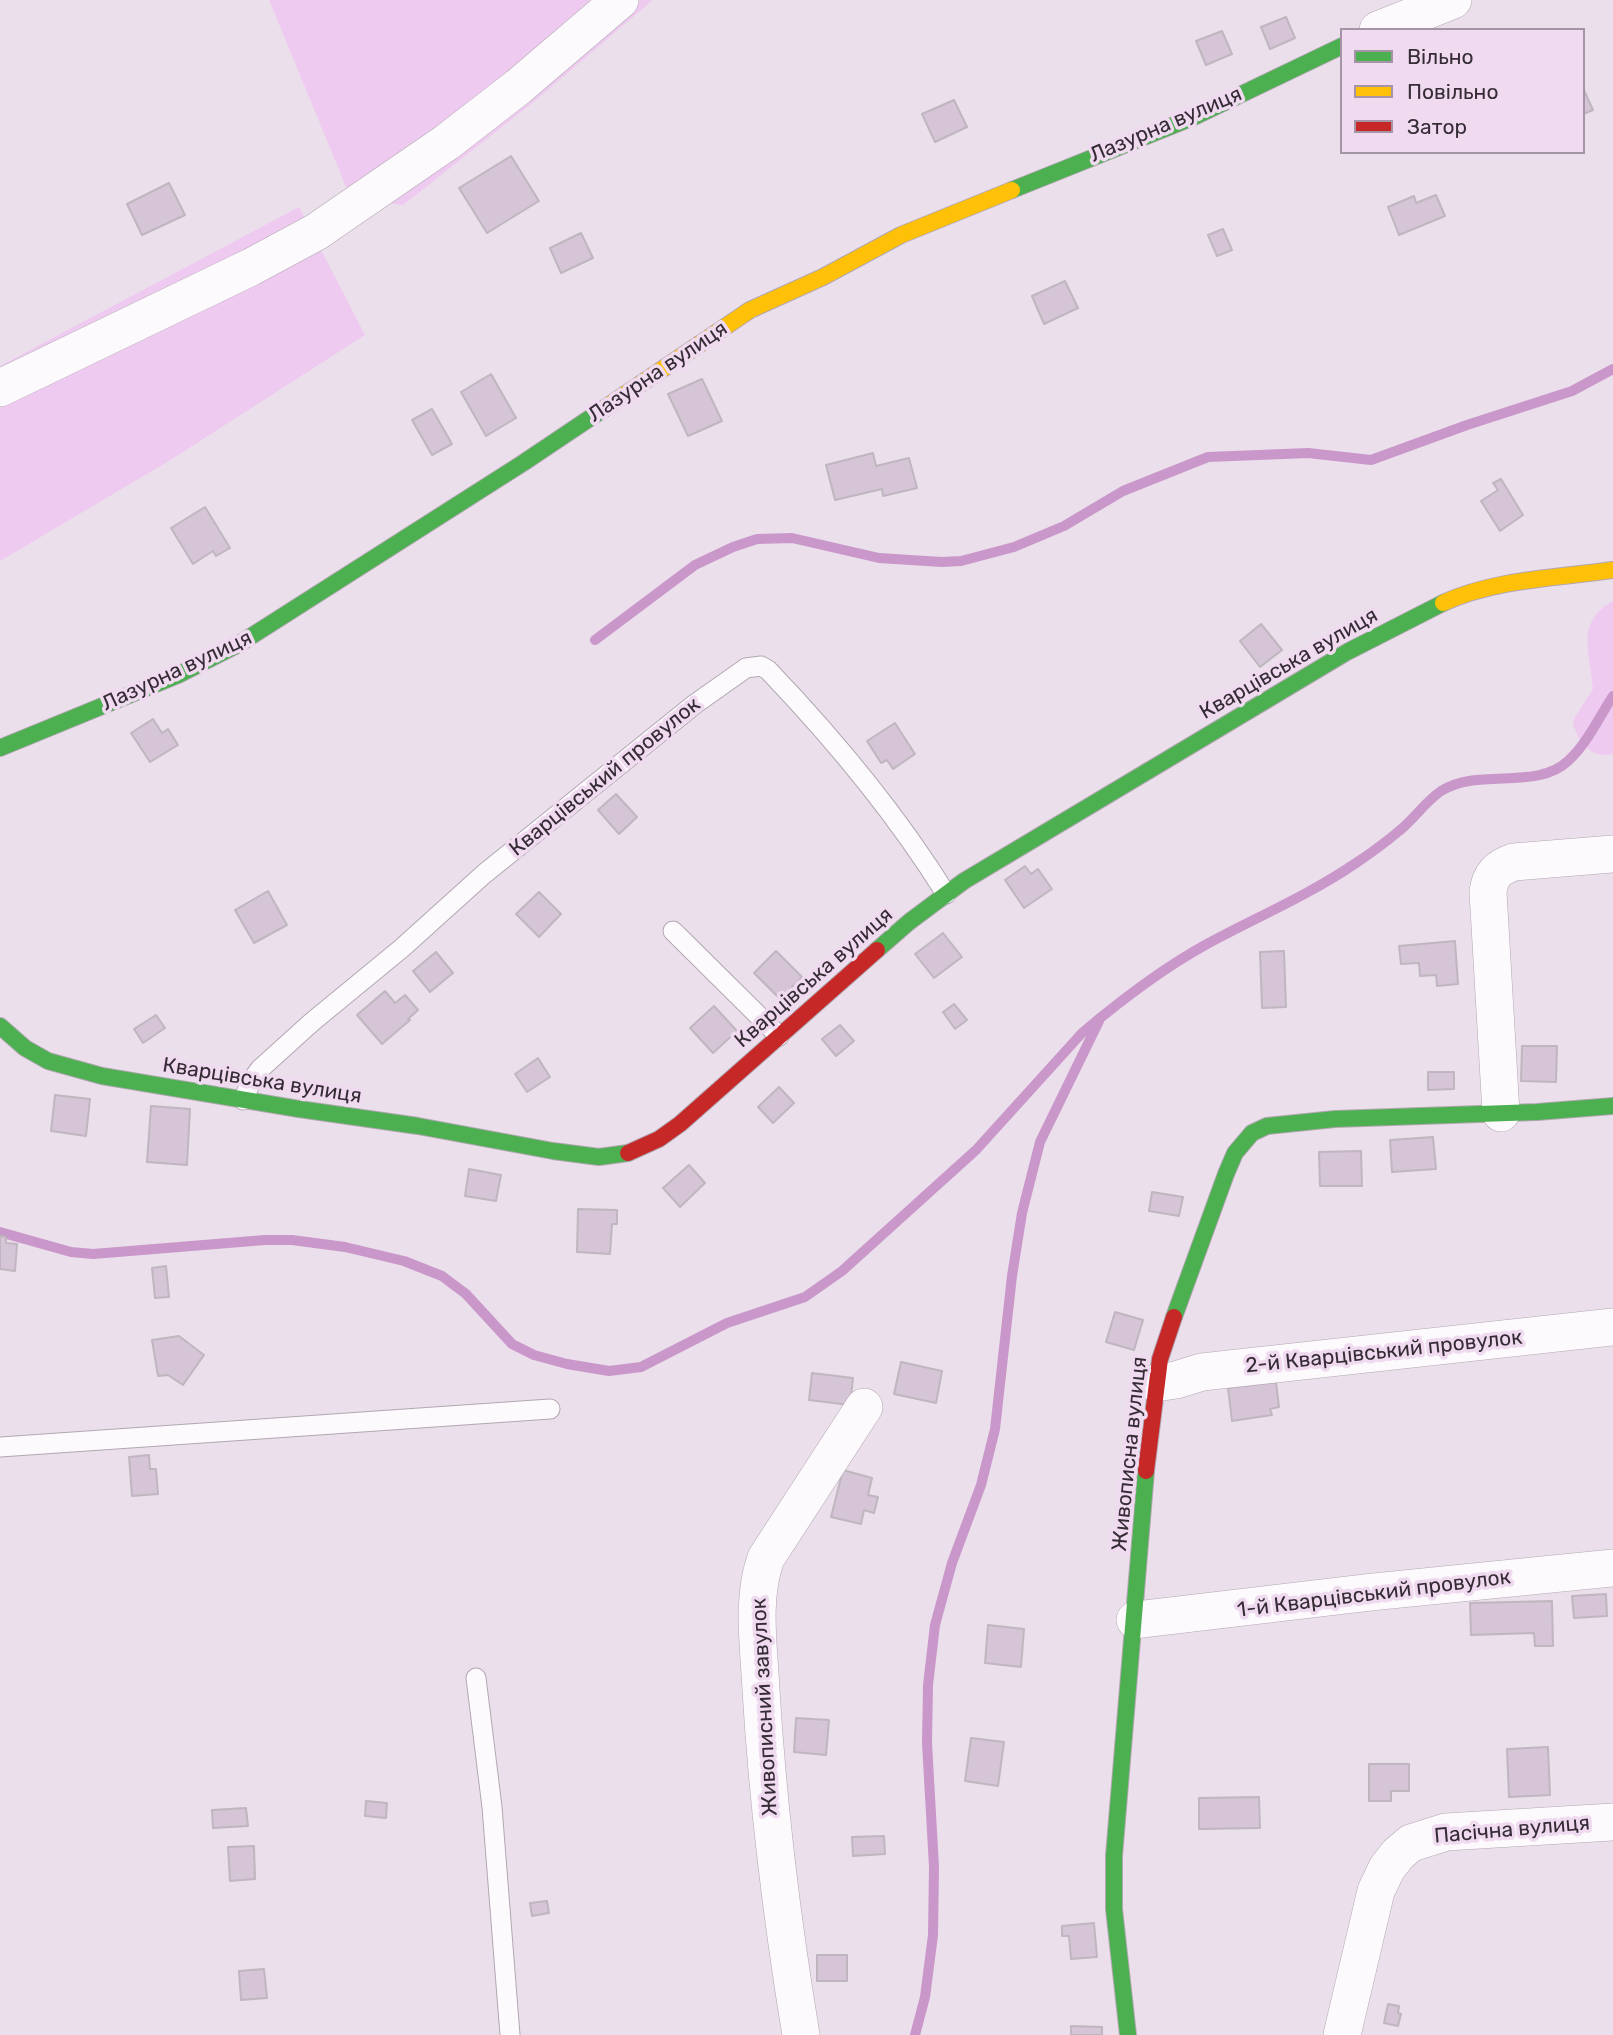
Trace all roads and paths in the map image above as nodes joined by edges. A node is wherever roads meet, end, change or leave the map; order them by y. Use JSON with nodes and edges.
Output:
{"nodes":[{"id":1,"x":620,"y":0,"type":"edge"},
{"id":2,"x":1453,"y":0,"type":"edge"},
{"id":3,"x":1383,"y":28,"type":"edge"},
{"id":4,"x":1340,"y":47,"type":"edge"},
{"id":5,"x":0,"y":388,"type":"edge"},
{"id":6,"x":1613,"y":570,"type":"edge"},
{"id":7,"x":0,"y":748,"type":"edge"},
{"id":8,"x":1613,"y":854,"type":"edge"},
{"id":9,"x":946,"y":894,"type":"junction"},
{"id":10,"x":673,"y":931,"type":"dead end"},
{"id":11,"x":0,"y":1026,"type":"edge"},
{"id":12,"x":779,"y":1036,"type":"junction"},
{"id":13,"x":243,"y":1100,"type":"junction"},
{"id":14,"x":1613,"y":1106,"type":"edge"},
{"id":15,"x":1501,"y":1114,"type":"junction"},
{"id":16,"x":1613,"y":1327,"type":"edge"},
{"id":17,"x":1156,"y":1383,"type":"junction"},
{"id":18,"x":864,"y":1407,"type":"dead end"},
{"id":19,"x":550,"y":1409,"type":"dead end"},
{"id":20,"x":0,"y":1447,"type":"edge"},
{"id":21,"x":1613,"y":1567,"type":"edge"},
{"id":22,"x":1135,"y":1620,"type":"junction"},
{"id":23,"x":476,"y":1678,"type":"dead end"},
{"id":24,"x":1613,"y":1822,"type":"edge"},
{"id":25,"x":510,"y":2035,"type":"edge"},
{"id":26,"x":801,"y":2035,"type":"edge"},
{"id":27,"x":1128,"y":2035,"type":"edge"},
{"id":28,"x":1342,"y":2035,"type":"edge"}],
"edges":[{"from":1,"to":5,"type":"street"},
{"from":2,"to":3,"type":"street"},
{"from":4,"to":7,"type":"street","name":"Лазурна вулиця"},
{"from":6,"to":9,"type":"street","name":"Кварцівська вулиця"},
{"from":8,"to":15,"type":"street"},
{"from":9,"to":12,"type":"street","name":"Кварцівська вулиця"},
{"from":9,"to":13,"type":"lane","name":"Кварцівський провулок"},
{"from":10,"to":12,"type":"lane"},
{"from":11,"to":13,"type":"street","name":"Кварцівська вулиця"},
{"from":12,"to":13,"type":"street","name":"Кварцівська вулиця"},
{"from":14,"to":15,"type":"street","name":"Живописна вулиця"},
{"from":15,"to":17,"type":"street","name":"Живописна вулиця"},
{"from":16,"to":17,"type":"street","name":"2-й Кварцівський провулок"},
{"from":17,"to":22,"type":"street","name":"Живописна вулиця"},
{"from":18,"to":26,"type":"street","name":"Живописний завулок"},
{"from":19,"to":20,"type":"lane"},
{"from":21,"to":22,"type":"street","name":"1-й Кварцівський провулок"},
{"from":22,"to":27,"type":"street","name":"Живописна вулиця"},
{"from":23,"to":25,"type":"lane"},
{"from":24,"to":28,"type":"street","name":"Пасічна вулиця"}]}
